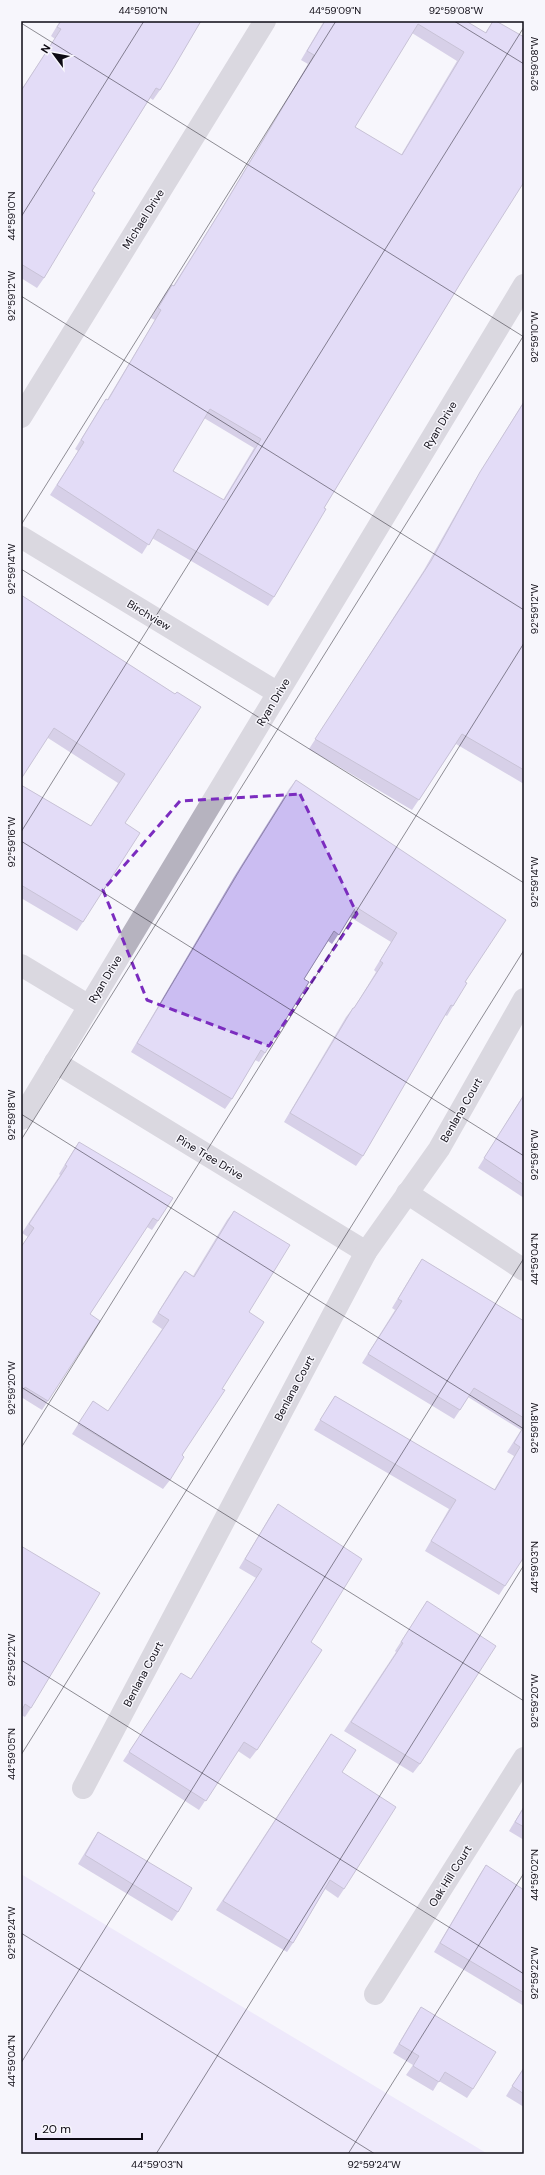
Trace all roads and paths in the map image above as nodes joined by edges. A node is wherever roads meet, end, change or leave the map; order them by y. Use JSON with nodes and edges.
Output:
{"nodes":[{"id":1,"x":265,"y":21,"type":"edge"},
{"id":2,"x":524,"y":285,"type":"edge"},
{"id":3,"x":21,"y":418,"type":"edge"},
{"id":4,"x":21,"y":537,"type":"edge"},
{"id":5,"x":278,"y":693,"type":"junction"},
{"id":6,"x":21,"y":965,"type":"edge"},
{"id":7,"x":524,"y":999,"type":"edge"},
{"id":8,"x":89,"y":1006,"type":"junction"},
{"id":9,"x":55,"y":1062,"type":"junction"},
{"id":10,"x":21,"y":1118,"type":"edge"},
{"id":11,"x":407,"y":1194,"type":"junction"},
{"id":12,"x":366,"y":1252,"type":"junction"},
{"id":13,"x":524,"y":1270,"type":"edge"},
{"id":14,"x":524,"y":1758,"type":"edge"},
{"id":15,"x":83,"y":1788,"type":"dead end"},
{"id":16,"x":375,"y":1994,"type":"dead end"}],
"edges":[{"from":1,"to":3,"type":"street","name":"Michael Drive"},
{"from":2,"to":5,"type":"street","name":"Ryan Drive"},
{"from":4,"to":5,"type":"street","name":"Birchview"},
{"from":5,"to":8,"type":"street","name":"Ryan Drive"},
{"from":6,"to":8,"type":"street"},
{"from":7,"to":11,"type":"street","name":"Benlana Court"},
{"from":8,"to":9,"type":"street","name":"Ryan Drive"},
{"from":9,"to":10,"type":"street","name":"Ryan Drive"},
{"from":9,"to":12,"type":"street","name":"Pine Tree Drive"},
{"from":11,"to":12,"type":"street","name":"Benlana Court"},
{"from":11,"to":13,"type":"street"},
{"from":12,"to":15,"type":"street","name":"Benlana Court"},
{"from":14,"to":16,"type":"street","name":"Oak Hill Court"}]}
